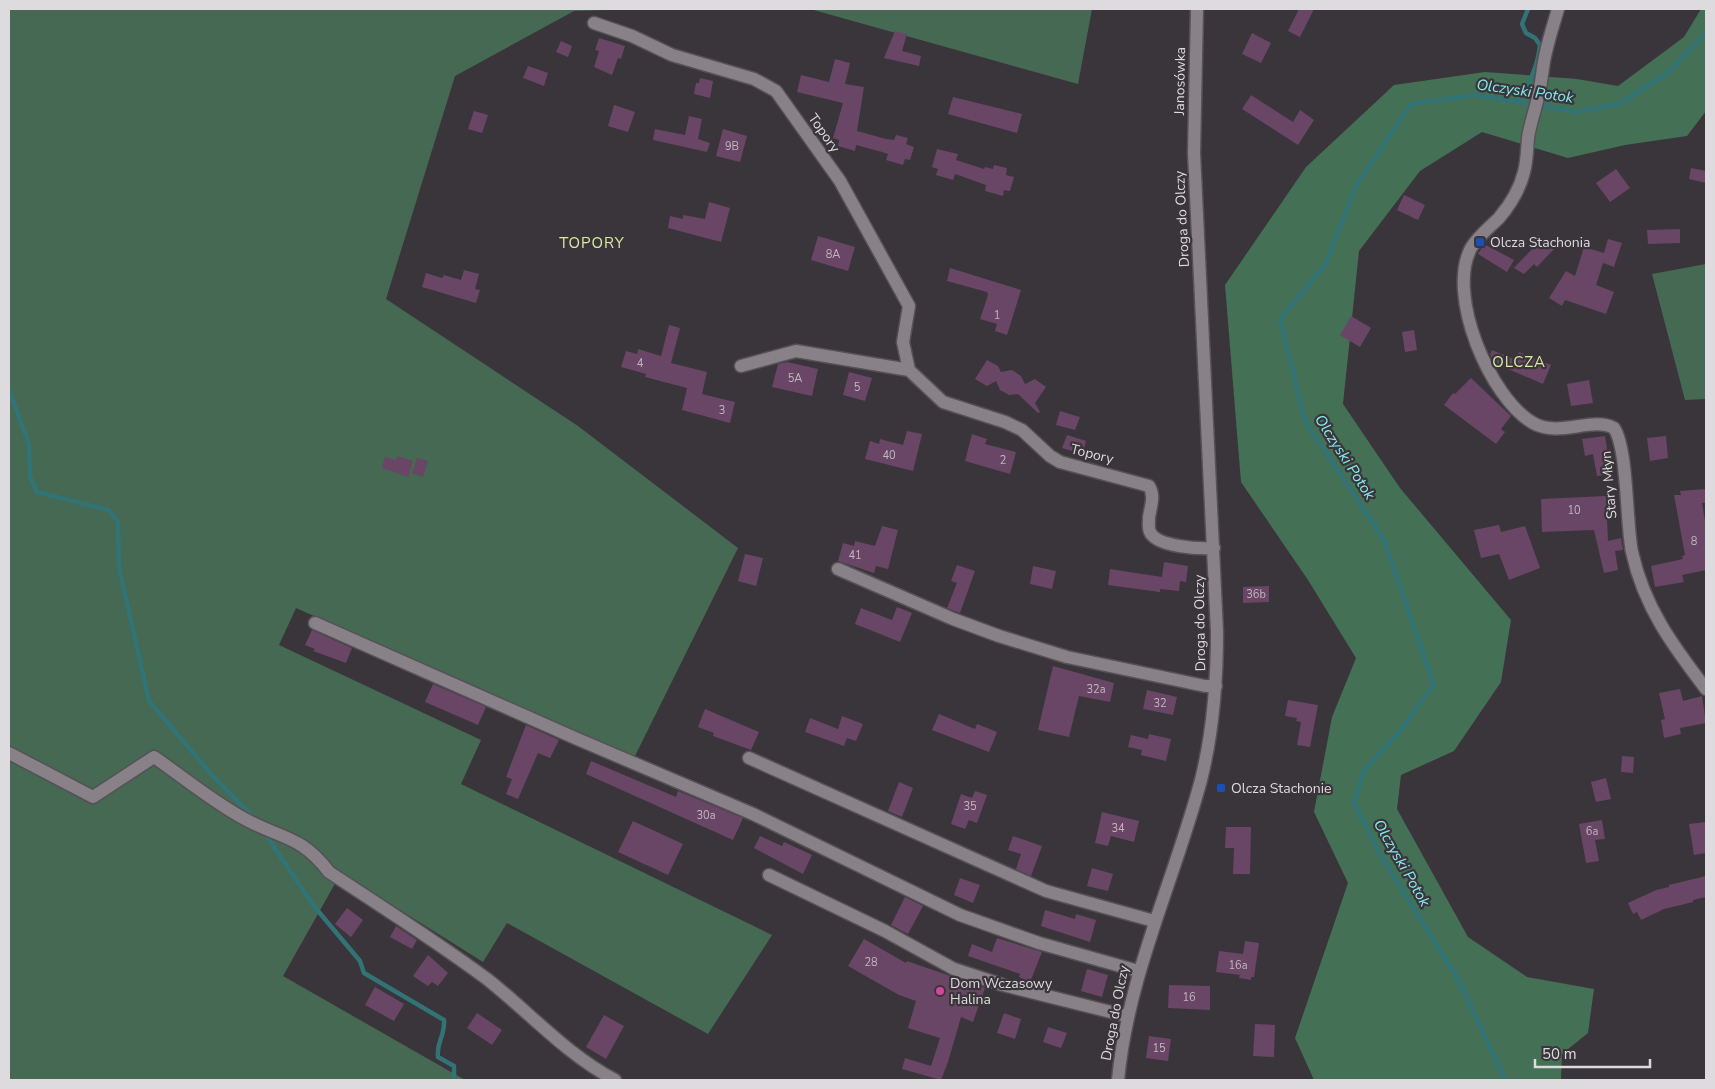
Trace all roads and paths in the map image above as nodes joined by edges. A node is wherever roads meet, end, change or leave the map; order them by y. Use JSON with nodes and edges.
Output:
{"nodes":[{"id":1,"x":1197,"y":9,"type":"edge"},
{"id":2,"x":1558,"y":9,"type":"edge"},
{"id":3,"x":594,"y":23,"type":"dead end"},
{"id":4,"x":1194,"y":153,"type":"joint"},
{"id":5,"x":742,"y":366,"type":"dead end"},
{"id":6,"x":909,"y":370,"type":"junction"},
{"id":7,"x":1214,"y":548,"type":"junction"},
{"id":8,"x":838,"y":569,"type":"dead end"},
{"id":9,"x":315,"y":623,"type":"dead end"},
{"id":10,"x":1216,"y":686,"type":"junction"},
{"id":11,"x":1706,"y":689,"type":"edge"},
{"id":12,"x":9,"y":753,"type":"edge"},
{"id":13,"x":748,"y":758,"type":"dead end"},
{"id":14,"x":769,"y":875,"type":"dead end"},
{"id":15,"x":1154,"y":921,"type":"junction"},
{"id":16,"x":1138,"y":970,"type":"junction"},
{"id":17,"x":1128,"y":1016,"type":"junction"},
{"id":18,"x":615,"y":1080,"type":"edge"},
{"id":19,"x":1118,"y":1080,"type":"edge"}],
"edges":[{"from":1,"to":4,"type":"street","name":"Janosówka"},
{"from":2,"to":11,"type":"street","name":"Stary Młyn"},
{"from":3,"to":6,"type":"street","name":"Topory"},
{"from":4,"to":7,"type":"street","name":"Droga do Olczy"},
{"from":5,"to":6,"type":"street"},
{"from":6,"to":7,"type":"street","name":"Topory"},
{"from":7,"to":10,"type":"street","name":"Droga do Olczy"},
{"from":8,"to":10,"type":"street"},
{"from":9,"to":16,"type":"street"},
{"from":10,"to":15,"type":"street","name":"Droga do Olczy"},
{"from":12,"to":18,"type":"street"},
{"from":13,"to":15,"type":"street"},
{"from":14,"to":17,"type":"street"},
{"from":15,"to":16,"type":"street","name":"Droga do Olczy"},
{"from":16,"to":17,"type":"street","name":"Droga do Olczy"},
{"from":17,"to":19,"type":"street","name":"Droga do Olczy"}]}
